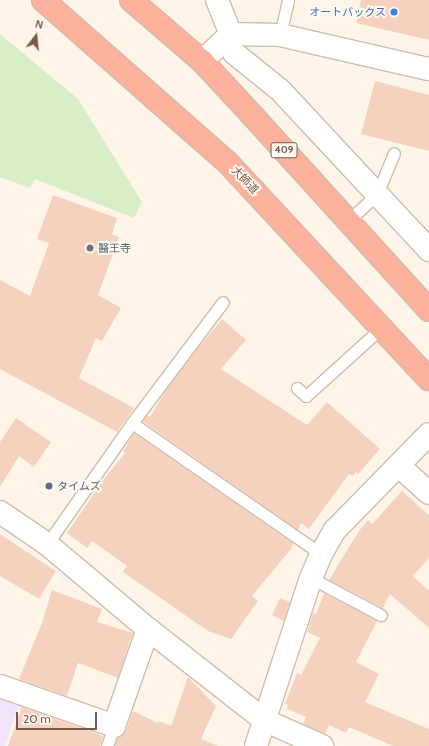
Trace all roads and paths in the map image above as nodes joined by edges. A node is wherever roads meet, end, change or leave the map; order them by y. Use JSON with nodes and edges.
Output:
{"nodes":[{"id":1,"x":43,"y":0,"type":"edge"},
{"id":2,"x":131,"y":0,"type":"edge"},
{"id":3,"x":217,"y":0,"type":"edge"},
{"id":4,"x":288,"y":0,"type":"edge"},
{"id":5,"x":280,"y":35,"type":"junction"},
{"id":6,"x":233,"y":43,"type":"junction"},
{"id":7,"x":202,"y":62,"type":"junction"},
{"id":8,"x":429,"y":69,"type":"edge"},
{"id":9,"x":394,"y":153,"type":"dead end"},
{"id":10,"x":377,"y":194,"type":"junction"},
{"id":11,"x":348,"y":221,"type":"junction"},
{"id":12,"x":429,"y":250,"type":"edge"},
{"id":13,"x":223,"y":302,"type":"dead end"},
{"id":14,"x":429,"y":310,"type":"edge"},
{"id":15,"x":382,"y":327,"type":"junction"},
{"id":16,"x":429,"y":379,"type":"edge"},
{"id":17,"x":297,"y":388,"type":"dead end"},
{"id":18,"x":132,"y":424,"type":"junction"},
{"id":19,"x":429,"y":434,"type":"edge"},
{"id":20,"x":399,"y":466,"type":"junction"},
{"id":21,"x":429,"y":493,"type":"edge"},
{"id":22,"x":0,"y":512,"type":"edge"},
{"id":23,"x":47,"y":544,"type":"junction"},
{"id":24,"x":321,"y":554,"type":"junction"},
{"id":25,"x":311,"y":578,"type":"junction"},
{"id":26,"x":381,"y":615,"type":"dead end"},
{"id":27,"x":148,"y":629,"type":"junction"},
{"id":28,"x":0,"y":686,"type":"edge"},
{"id":29,"x":264,"y":720,"type":"junction"},
{"id":30,"x":114,"y":726,"type":"junction"},
{"id":31,"x":107,"y":746,"type":"edge"},
{"id":32,"x":256,"y":746,"type":"edge"},
{"id":33,"x":322,"y":746,"type":"edge"}],
"edges":[{"from":1,"to":15,"type":"highway","name":"大師道"},
{"from":2,"to":7,"type":"highway","number":"409"},
{"from":3,"to":6,"type":"street"},
{"from":4,"to":5,"type":"lane"},
{"from":5,"to":6,"type":"street"},
{"from":5,"to":8,"type":"street"},
{"from":6,"to":7,"type":"street"},
{"from":6,"to":10,"type":"street"},
{"from":7,"to":11,"type":"highway","number":"409"},
{"from":9,"to":10,"type":"lane"},
{"from":10,"to":11,"type":"lane"},
{"from":10,"to":12,"type":"street"},
{"from":11,"to":14,"type":"highway","number":"409"},
{"from":13,"to":18,"type":"lane"},
{"from":15,"to":16,"type":"highway","name":"大師道"},
{"from":15,"to":17,"type":"lane"},
{"from":18,"to":23,"type":"lane"},
{"from":18,"to":24,"type":"lane"},
{"from":19,"to":20,"type":"street"},
{"from":20,"to":21,"type":"street"},
{"from":20,"to":24,"type":"street"},
{"from":22,"to":23,"type":"street"},
{"from":23,"to":27,"type":"street"},
{"from":24,"to":25,"type":"street"},
{"from":25,"to":26,"type":"lane"},
{"from":25,"to":29,"type":"street"},
{"from":27,"to":29,"type":"street"},
{"from":27,"to":30,"type":"street"},
{"from":28,"to":30,"type":"street"},
{"from":29,"to":32,"type":"street"},
{"from":29,"to":33,"type":"street"},
{"from":30,"to":31,"type":"lane"}]}
